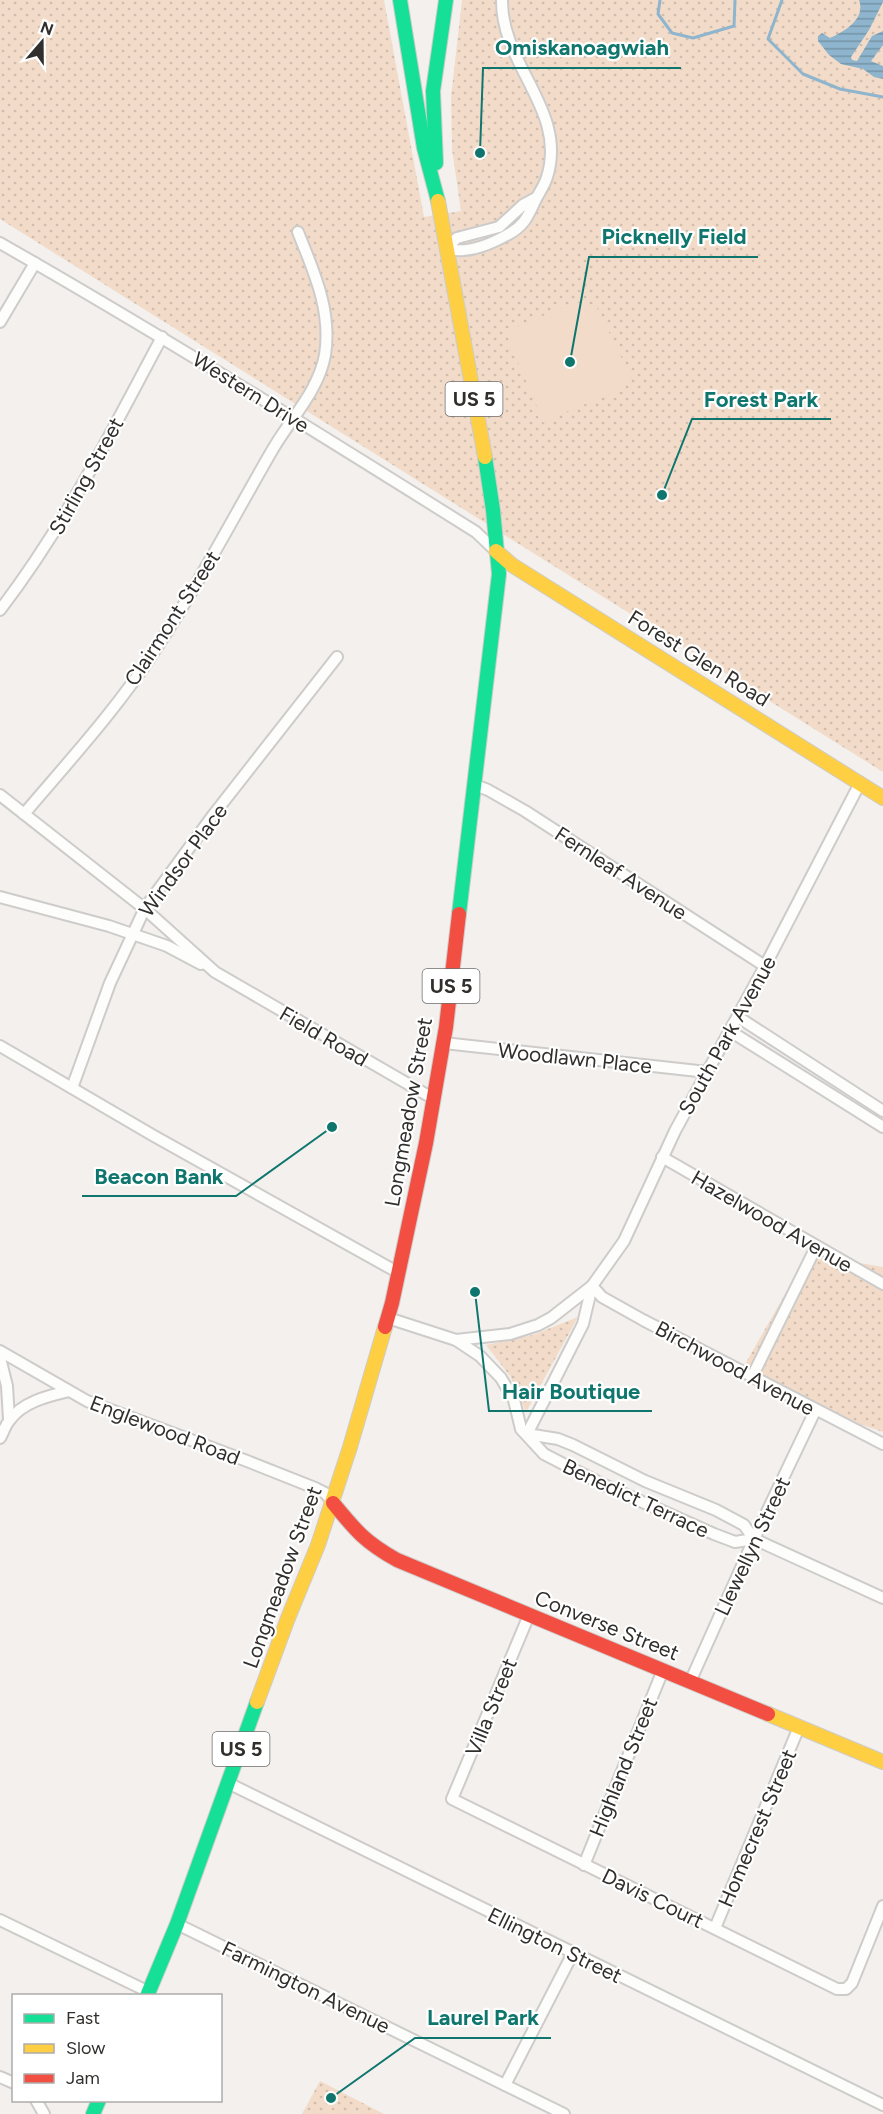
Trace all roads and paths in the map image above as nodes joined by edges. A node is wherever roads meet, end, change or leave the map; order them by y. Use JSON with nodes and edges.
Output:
{"nodes":[{"id":1,"x":400,"y":0,"type":"edge"},
{"id":2,"x":446,"y":0,"type":"edge"},
{"id":3,"x":502,"y":0,"type":"edge"},
{"id":4,"x":438,"y":201,"type":"junction"},
{"id":5,"x":298,"y":232,"type":"dead end"},
{"id":6,"x":0,"y":243,"type":"edge"},
{"id":7,"x":446,"y":248,"type":"junction"},
{"id":8,"x":35,"y":263,"type":"junction"},
{"id":9,"x":0,"y":322,"type":"edge"},
{"id":10,"x":162,"y":337,"type":"junction"},
{"id":11,"x":293,"y":417,"type":"junction"},
{"id":12,"x":496,"y":550,"type":"junction"},
{"id":13,"x":0,"y":610,"type":"edge"},
{"id":14,"x":337,"y":657,"type":"dead end"},
{"id":15,"x":860,"y":783,"type":"junction"},
{"id":16,"x":475,"y":786,"type":"junction"},
{"id":17,"x":0,"y":795,"type":"edge"},
{"id":18,"x":883,"y":798,"type":"edge"},
{"id":19,"x":24,"y":814,"type":"junction"},
{"id":20,"x":0,"y":897,"type":"edge"},
{"id":21,"x":145,"y":909,"type":"junction"},
{"id":22,"x":132,"y":934,"type":"junction"},
{"id":23,"x":765,"y":966,"type":"junction"},
{"id":24,"x":215,"y":972,"type":"junction"},
{"id":25,"x":738,"y":1017,"type":"junction"},
{"id":26,"x":730,"y":1031,"type":"junction"},
{"id":27,"x":444,"y":1043,"type":"junction"},
{"id":28,"x":0,"y":1046,"type":"edge"},
{"id":29,"x":707,"y":1072,"type":"junction"},
{"id":30,"x":72,"y":1088,"type":"junction"},
{"id":31,"x":434,"y":1097,"type":"junction"},
{"id":32,"x":883,"y":1111,"type":"edge"},
{"id":33,"x":883,"y":1127,"type":"edge"},
{"id":34,"x":662,"y":1157,"type":"junction"},
{"id":35,"x":816,"y":1247,"type":"junction"},
{"id":36,"x":399,"y":1273,"type":"junction"},
{"id":37,"x":883,"y":1284,"type":"edge"},
{"id":38,"x":592,"y":1286,"type":"junction"},
{"id":39,"x":388,"y":1318,"type":"junction"},
{"id":40,"x":456,"y":1340,"type":"junction"},
{"id":41,"x":0,"y":1351,"type":"edge"},
{"id":42,"x":0,"y":1358,"type":"edge"},
{"id":43,"x":752,"y":1377,"type":"junction"},
{"id":44,"x":69,"y":1391,"type":"junction"},
{"id":45,"x":816,"y":1411,"type":"junction"},
{"id":46,"x":9,"y":1419,"type":"junction"},
{"id":47,"x":527,"y":1434,"type":"junction"},
{"id":48,"x":0,"y":1438,"type":"edge"},
{"id":49,"x":882,"y":1441,"type":"edge"},
{"id":50,"x":333,"y":1503,"type":"junction"},
{"id":51,"x":754,"y":1539,"type":"junction"},
{"id":52,"x":883,"y":1598,"type":"edge"},
{"id":53,"x":529,"y":1615,"type":"junction"},
{"id":54,"x":663,"y":1670,"type":"junction"},
{"id":55,"x":690,"y":1682,"type":"junction"},
{"id":56,"x":799,"y":1727,"type":"junction"},
{"id":57,"x":883,"y":1762,"type":"edge"},
{"id":58,"x":228,"y":1783,"type":"junction"},
{"id":59,"x":453,"y":1799,"type":"joint"},
{"id":60,"x":584,"y":1865,"type":"junction"},
{"id":61,"x":883,"y":1906,"type":"edge"},
{"id":62,"x":0,"y":1920,"type":"edge"},
{"id":63,"x":177,"y":1924,"type":"junction"},
{"id":64,"x":715,"y":1929,"type":"junction"},
{"id":65,"x":573,"y":1953,"type":"junction"},
{"id":66,"x":148,"y":1994,"type":"edge"},
{"id":67,"x":505,"y":2085,"type":"junction"},
{"id":68,"x":883,"y":2105,"type":"edge"},
{"id":69,"x":564,"y":2114,"type":"edge"}],
"edges":[{"from":1,"to":4,"type":"main road","number":"US 5"},
{"from":2,"to":4,"type":"main road","number":"US 5"},
{"from":3,"to":7,"type":"street"},
{"from":4,"to":7,"type":"main road","name":"Longmeadow Street","number":"US 5"},
{"from":5,"to":11,"type":"street","name":"Clairmont Street"},
{"from":6,"to":8,"type":"street","name":"Western Drive"},
{"from":7,"to":12,"type":"main road","name":"Longmeadow Street","number":"US 5"},
{"from":8,"to":9,"type":"street"},
{"from":8,"to":10,"type":"street","name":"Western Drive"},
{"from":10,"to":11,"type":"street","name":"Western Drive"},
{"from":10,"to":13,"type":"street","name":"Stirling Street"},
{"from":11,"to":12,"type":"street","name":"Western Drive"},
{"from":11,"to":19,"type":"street","name":"Clairmont Street"},
{"from":12,"to":15,"type":"main road","name":"Forest Glen Road"},
{"from":12,"to":16,"type":"main road","name":"Longmeadow Street","number":"US 5"},
{"from":14,"to":21,"type":"street","name":"Windsor Place"},
{"from":15,"to":18,"type":"main road","name":"Forest Glen Road"},
{"from":15,"to":23,"type":"street","name":"South Park Avenue"},
{"from":16,"to":23,"type":"street","name":"Fernleaf Avenue"},
{"from":16,"to":27,"type":"main road","name":"Longmeadow Street","number":"US 5"},
{"from":17,"to":19,"type":"street","name":"Field Road"},
{"from":19,"to":21,"type":"street","name":"Field Road"},
{"from":20,"to":22,"type":"street","name":"Field Road"},
{"from":21,"to":22,"type":"street","name":"Windsor Place"},
{"from":21,"to":24,"type":"street","name":"Field Road"},
{"from":22,"to":24,"type":"street","name":"Field Road"},
{"from":22,"to":30,"type":"street","name":"Windsor Place"},
{"from":23,"to":25,"type":"street","name":"South Park Avenue"},
{"from":24,"to":31,"type":"street","name":"Field Road"},
{"from":25,"to":26,"type":"street","name":"South Park Avenue"},
{"from":25,"to":32,"type":"street"},
{"from":26,"to":29,"type":"street","name":"South Park Avenue"},
{"from":26,"to":33,"type":"street"},
{"from":27,"to":29,"type":"street","name":"Woodlawn Place"},
{"from":27,"to":31,"type":"main road","name":"Longmeadow Street","number":"US 5"},
{"from":28,"to":30,"type":"street"},
{"from":29,"to":34,"type":"street","name":"South Park Avenue"},
{"from":30,"to":36,"type":"street"},
{"from":31,"to":36,"type":"main road","name":"Longmeadow Street","number":"US 5"},
{"from":34,"to":35,"type":"street","name":"Hazelwood Avenue"},
{"from":34,"to":38,"type":"street","name":"South Park Avenue"},
{"from":35,"to":37,"type":"street","name":"Hazelwood Avenue"},
{"from":35,"to":43,"type":"street"},
{"from":36,"to":39,"type":"main road","name":"Longmeadow Street","number":"US 5"},
{"from":38,"to":40,"type":"street","name":"South Park Avenue"},
{"from":38,"to":43,"type":"street","name":"Birchwood Avenue"},
{"from":38,"to":47,"type":"street","name":"South Park Avenue"},
{"from":39,"to":40,"type":"street","name":"South Park Avenue"},
{"from":39,"to":50,"type":"main road","name":"Longmeadow Street","number":"US 5"},
{"from":40,"to":47,"type":"street","name":"Benedict Terrace"},
{"from":41,"to":44,"type":"street","name":"Englewood Road"},
{"from":42,"to":46,"type":"street"},
{"from":43,"to":45,"type":"street","name":"Birchwood Avenue"},
{"from":44,"to":46,"type":"street"},
{"from":44,"to":50,"type":"street","name":"Englewood Road"},
{"from":45,"to":49,"type":"street","name":"Birchwood Avenue"},
{"from":45,"to":51,"type":"street","name":"Llewellyn Street"},
{"from":46,"to":48,"type":"street"},
{"from":47,"to":51,"type":"street","name":"Benedict Terrace"},
{"from":47,"to":51,"type":"street","name":"Benedict Terrace"},
{"from":50,"to":53,"type":"main road","name":"Converse Street"},
{"from":50,"to":58,"type":"main road","name":"Longmeadow Street","number":"US 5"},
{"from":51,"to":52,"type":"street","name":"Benedict Terrace"},
{"from":51,"to":55,"type":"street","name":"Llewellyn Street"},
{"from":53,"to":54,"type":"main road","name":"Converse Street"},
{"from":53,"to":59,"type":"street","name":"Villa Street"},
{"from":54,"to":55,"type":"main road","name":"Converse Street"},
{"from":54,"to":60,"type":"street","name":"Highland Street"},
{"from":55,"to":56,"type":"main road","name":"Converse Street"},
{"from":56,"to":57,"type":"main road","name":"Converse Street"},
{"from":56,"to":64,"type":"street","name":"Homecrest Street"},
{"from":58,"to":63,"type":"main road","name":"Longmeadow Street","number":"US 5"},
{"from":58,"to":65,"type":"street","name":"Ellington Street"},
{"from":59,"to":60,"type":"street","name":"Davis Court"},
{"from":60,"to":64,"type":"street","name":"Davis Court"},
{"from":61,"to":64,"type":"street","name":"Davis Court"},
{"from":62,"to":66,"type":"street"},
{"from":63,"to":66,"type":"main road","name":"Longmeadow Street","number":"US 5"},
{"from":63,"to":67,"type":"street","name":"Farmington Avenue"},
{"from":65,"to":67,"type":"street"},
{"from":65,"to":68,"type":"street","name":"Ellington Street"},
{"from":67,"to":69,"type":"street","name":"Farmington Avenue"}]}
